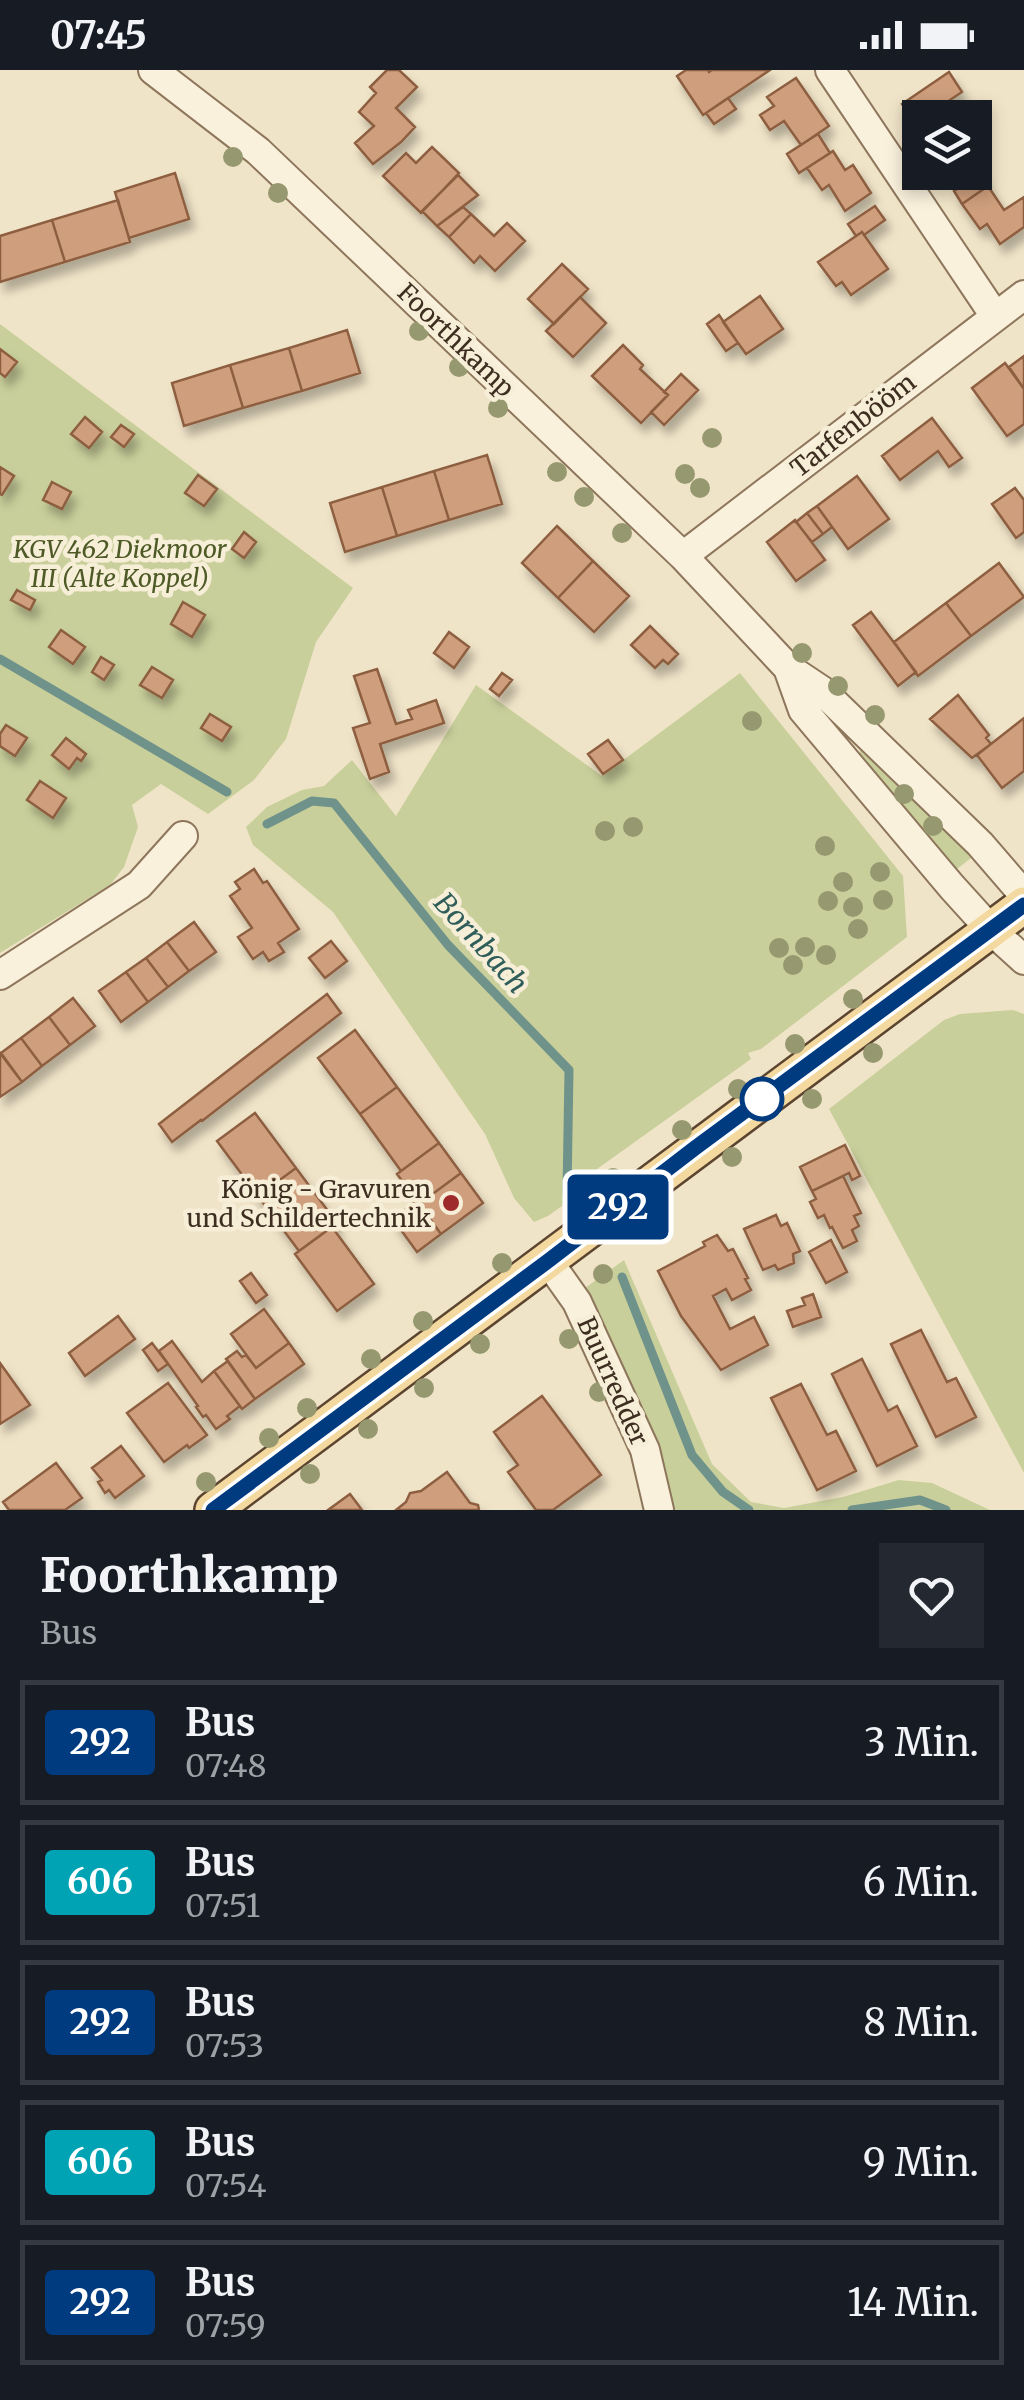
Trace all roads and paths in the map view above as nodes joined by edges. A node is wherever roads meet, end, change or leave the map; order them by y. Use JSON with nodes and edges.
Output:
{"nodes":[{"id":1,"x":153,"y":70,"type":"edge"},
{"id":2,"x":830,"y":70,"type":"edge"},
{"id":3,"x":1024,"y":295,"type":"edge"},
{"id":4,"x":995,"y":316,"type":"junction"},
{"id":5,"x":683,"y":556,"type":"junction"},
{"id":6,"x":788,"y":668,"type":"junction"},
{"id":7,"x":183,"y":836,"type":"dead end"},
{"id":8,"x":1024,"y":895,"type":"edge"},
{"id":9,"x":1024,"y":905,"type":"edge"},
{"id":10,"x":991,"y":930,"type":"junction"},
{"id":11,"x":1024,"y":960,"type":"edge"},
{"id":12,"x":0,"y":974,"type":"edge"},
{"id":13,"x":548,"y":1261,"type":"junction"},
{"id":14,"x":213,"y":1510,"type":"edge"},
{"id":15,"x":659,"y":1510,"type":"edge"}],
"edges":[{"from":1,"to":5,"type":"street","name":"Foorthkamp"},
{"from":2,"to":4,"type":"street"},
{"from":3,"to":4,"type":"street","name":"Tarfenbööm"},
{"from":4,"to":5,"type":"street","name":"Tarfenbööm"},
{"from":5,"to":6,"type":"street","name":"Foorthkamp"},
{"from":6,"to":8,"type":"street","name":"Foorthkamp"},
{"from":6,"to":10,"type":"street","name":"Foorthkamp"},
{"from":7,"to":12,"type":"street"},
{"from":9,"to":10,"type":"main road"},
{"from":10,"to":11,"type":"street","name":"Foorthkamp"},
{"from":10,"to":13,"type":"main road"},
{"from":13,"to":14,"type":"main road"},
{"from":13,"to":15,"type":"street","name":"Buurredder"}]}
